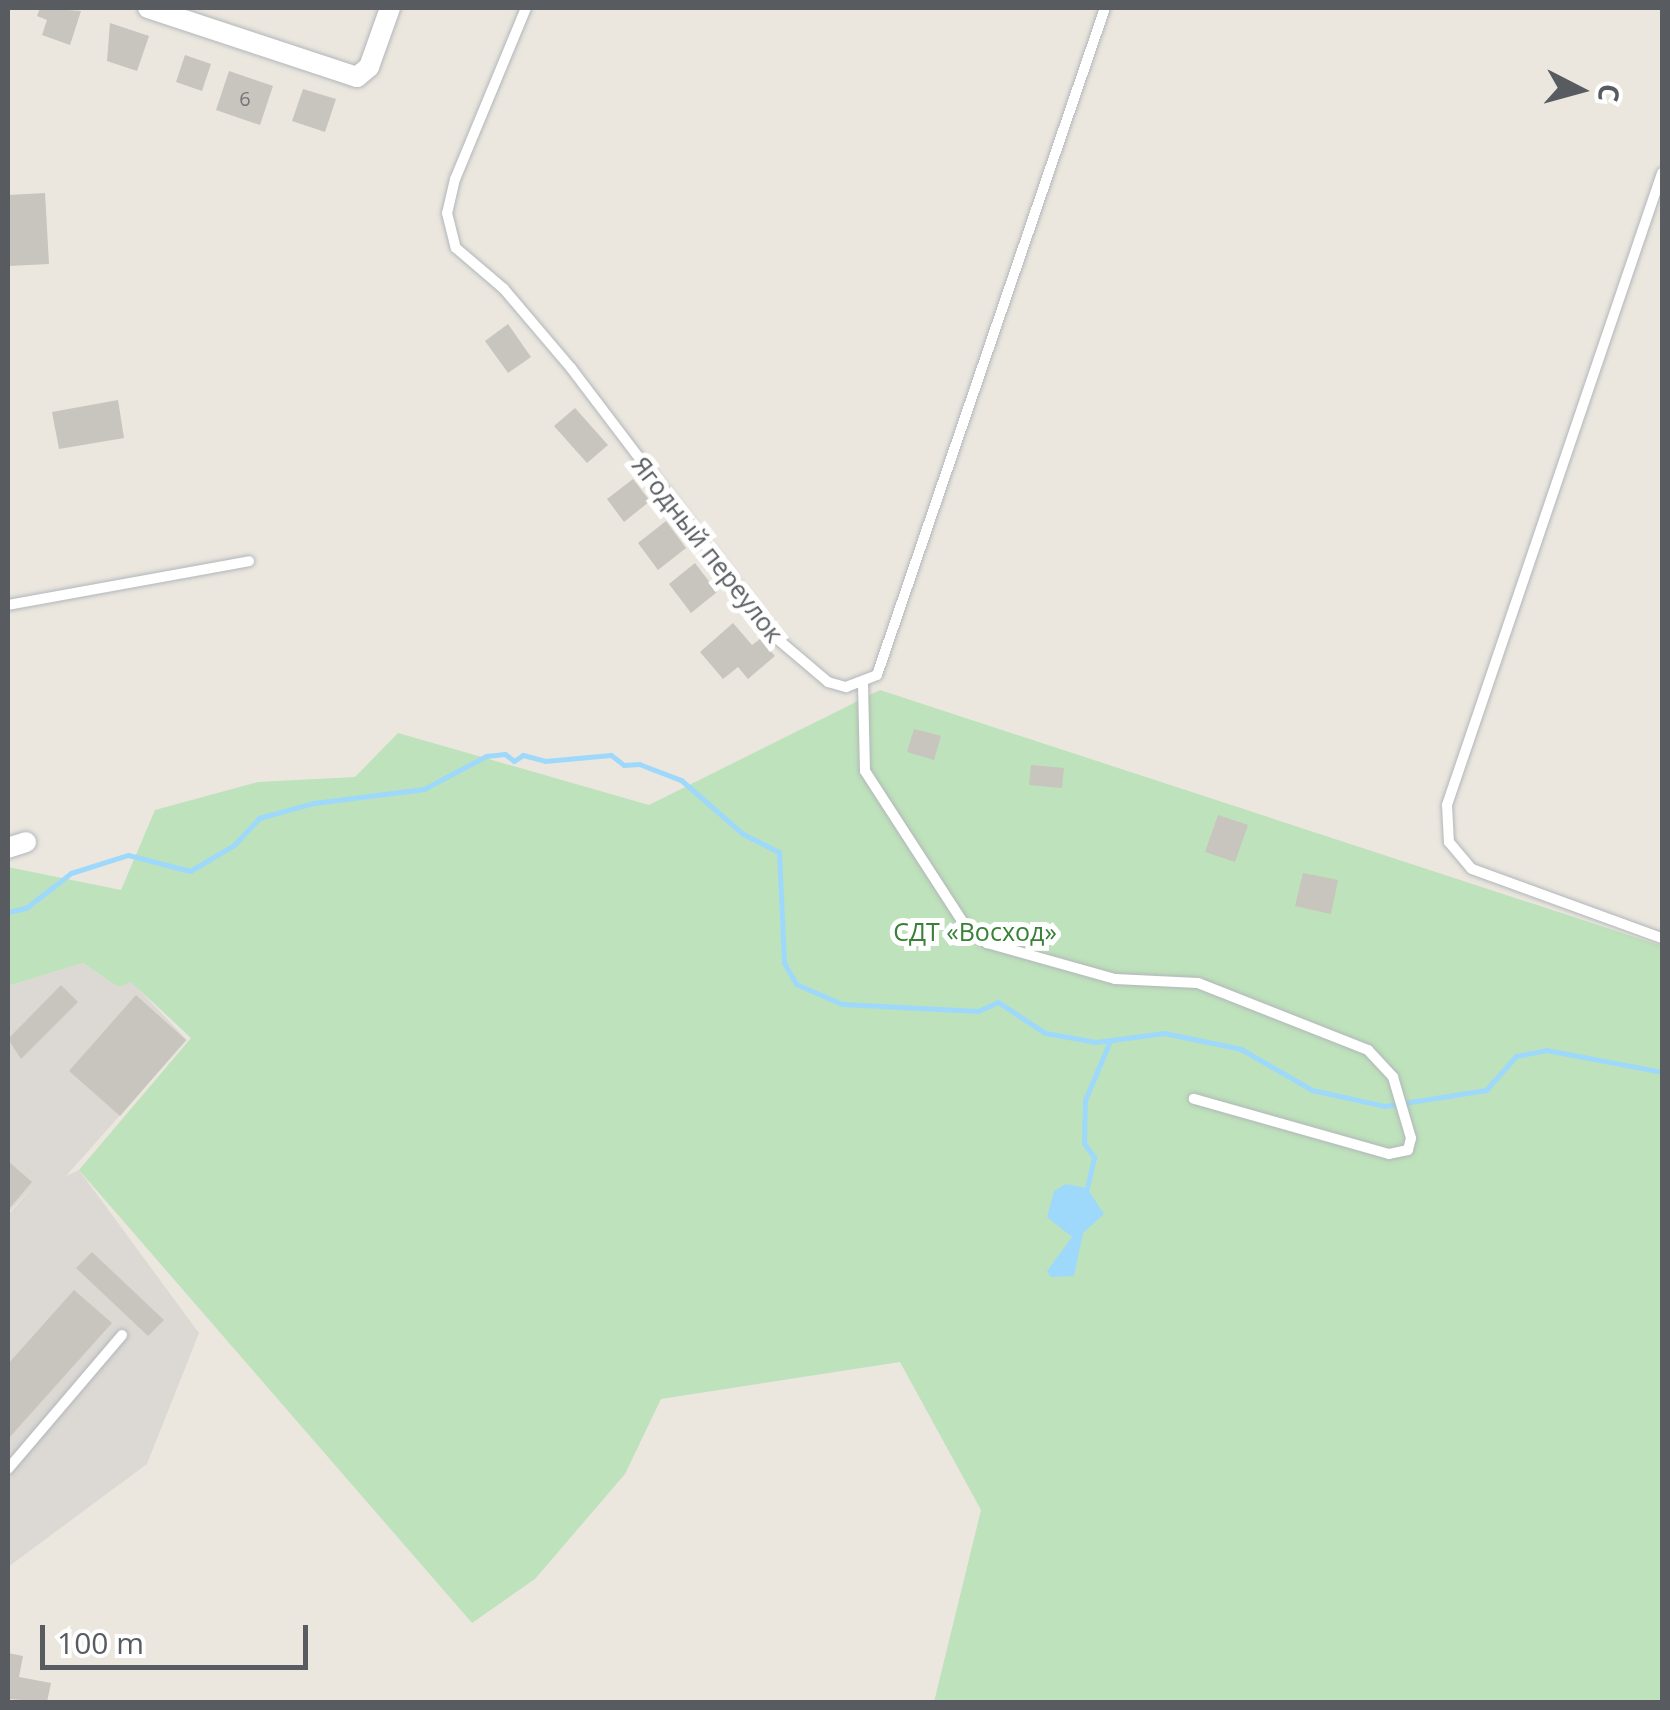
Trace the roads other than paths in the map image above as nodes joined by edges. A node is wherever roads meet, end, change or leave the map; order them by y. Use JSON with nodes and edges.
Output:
{"nodes":[{"id":1,"x":148,"y":8,"type":"edge"},
{"id":2,"x":390,"y":8,"type":"edge"},
{"id":3,"x":526,"y":8,"type":"edge"},
{"id":4,"x":1105,"y":8,"type":"edge"},
{"id":5,"x":1662,"y":173,"type":"edge"},
{"id":6,"x":249,"y":561,"type":"dead end"},
{"id":7,"x":8,"y":605,"type":"edge"},
{"id":8,"x":863,"y":682,"type":"junction"},
{"id":9,"x":1662,"y":938,"type":"edge"},
{"id":10,"x":1194,"y":1099,"type":"dead end"},
{"id":11,"x":122,"y":1335,"type":"dead end"},
{"id":12,"x":8,"y":1470,"type":"edge"}],
"edges":[{"from":1,"to":2,"type":"street"},
{"from":3,"to":8,"type":"lane","name":"Ягодный переулок"},
{"from":4,"to":8,"type":"lane"},
{"from":5,"to":9,"type":"lane"},
{"from":6,"to":7,"type":"lane"},
{"from":8,"to":10,"type":"lane"},
{"from":11,"to":12,"type":"lane"}]}
